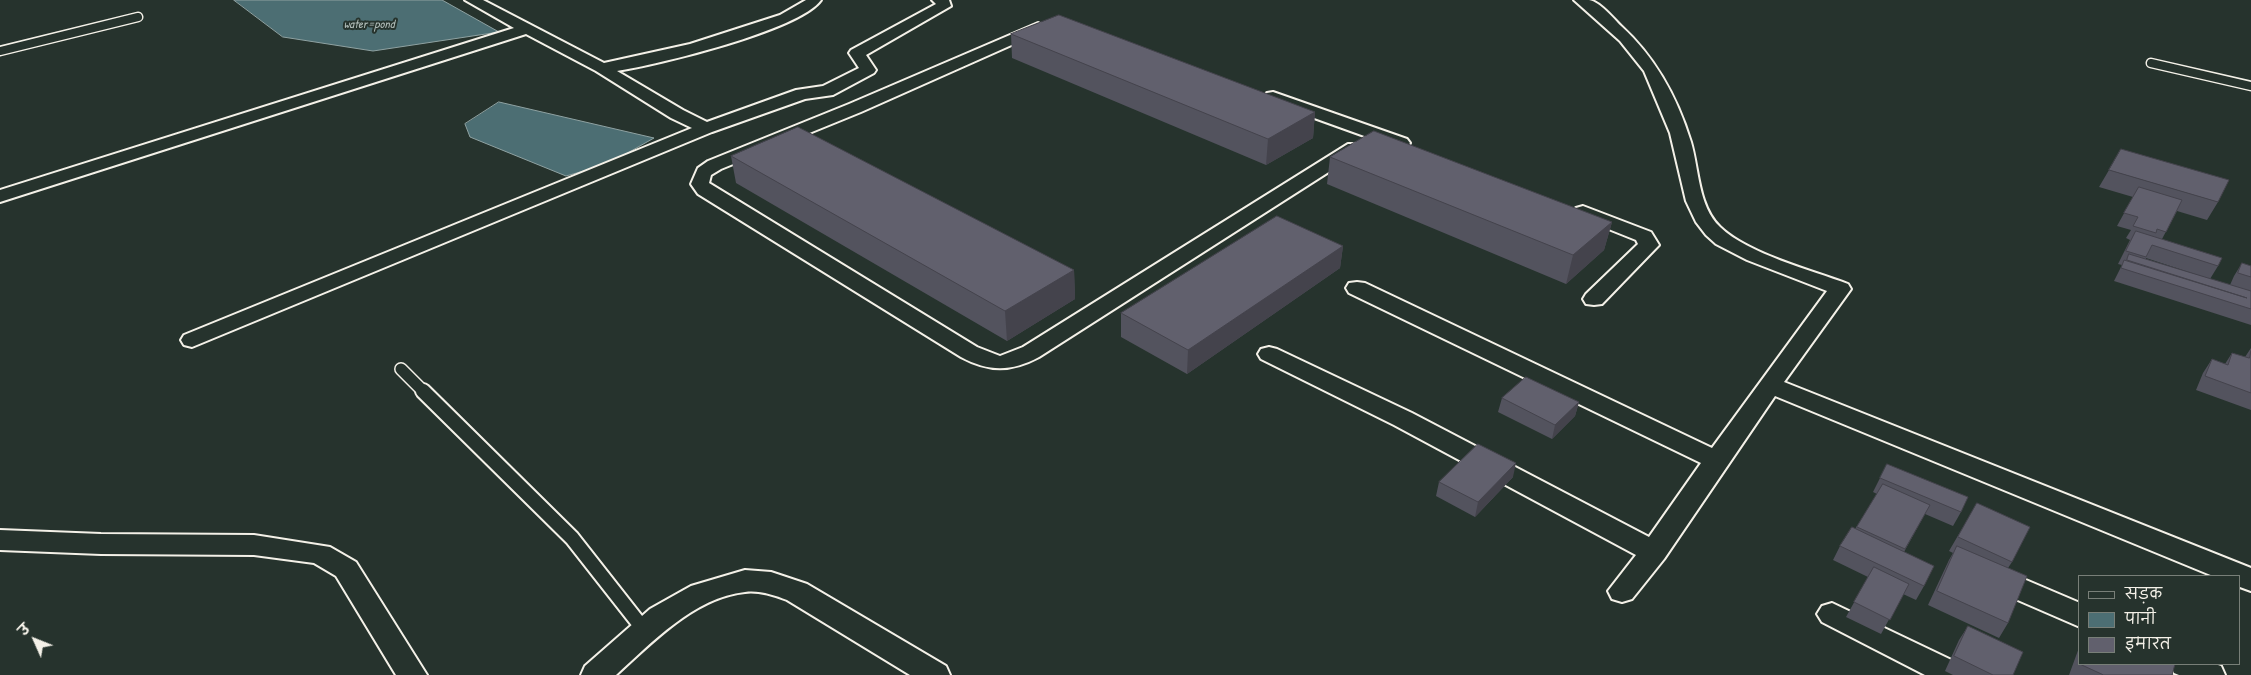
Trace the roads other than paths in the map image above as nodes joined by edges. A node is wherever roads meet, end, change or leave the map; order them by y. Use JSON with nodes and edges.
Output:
{"nodes":[{"id":1,"x":472,"y":0,"type":"edge"},
{"id":2,"x":814,"y":0,"type":"edge"},
{"id":3,"x":938,"y":0,"type":"edge"},
{"id":4,"x":1581,"y":0,"type":"edge"},
{"id":5,"x":138,"y":17,"type":"dead end"},
{"id":6,"x":1053,"y":22,"type":"edge"},
{"id":7,"x":527,"y":29,"type":"junction"},
{"id":8,"x":0,"y":51,"type":"edge"},
{"id":9,"x":2151,"y":63,"type":"dead end"},
{"id":10,"x":602,"y":68,"type":"junction"},
{"id":11,"x":850,"y":80,"type":"junction"},
{"id":12,"x":2251,"y":86,"type":"edge"},
{"id":13,"x":827,"y":91,"type":"junction"},
{"id":14,"x":1258,"y":92,"type":"edge"},
{"id":15,"x":884,"y":95,"type":"junction"},
{"id":16,"x":854,"y":108,"type":"junction"},
{"id":17,"x":706,"y":128,"type":"junction"},
{"id":18,"x":1377,"y":133,"type":"junction"},
{"id":19,"x":1414,"y":148,"type":"edge"},
{"id":20,"x":0,"y":196,"type":"edge"},
{"id":21,"x":1572,"y":208,"type":"edge"},
{"id":22,"x":1357,"y":288,"type":"dead end"},
{"id":23,"x":1594,"y":299,"type":"dead end"},
{"id":24,"x":192,"y":340,"type":"dead end"},
{"id":25,"x":1269,"y":354,"type":"dead end"},
{"id":26,"x":401,"y":369,"type":"dead end"},
{"id":27,"x":1772,"y":386,"type":"junction"},
{"id":28,"x":1716,"y":460,"type":"junction"},
{"id":29,"x":0,"y":540,"type":"edge"},
{"id":30,"x":1654,"y":552,"type":"junction"},
{"id":31,"x":1969,"y":566,"type":"edge"},
{"id":32,"x":2239,"y":575,"type":"edge"},
{"id":33,"x":1622,"y":591,"type":"dead end"},
{"id":34,"x":1832,"y":614,"type":"dead end"},
{"id":35,"x":2078,"y":615,"type":"edge"},
{"id":36,"x":645,"y":631,"type":"junction"},
{"id":37,"x":2187,"y":665,"type":"edge"},
{"id":38,"x":412,"y":675,"type":"edge"},
{"id":39,"x":596,"y":675,"type":"edge"},
{"id":40,"x":935,"y":675,"type":"edge"},
{"id":41,"x":1953,"y":675,"type":"edge"},
{"id":42,"x":2210,"y":675,"type":"edge"}],
"edges":[{"from":1,"to":7,"type":"street"},
{"from":2,"to":10,"type":"street"},
{"from":3,"to":11,"type":"street"},
{"from":4,"to":27,"type":"street"},
{"from":5,"to":8,"type":"lane"},
{"from":6,"to":15,"type":"street"},
{"from":7,"to":10,"type":"street"},
{"from":7,"to":20,"type":"street"},
{"from":9,"to":12,"type":"lane"},
{"from":10,"to":17,"type":"street"},
{"from":11,"to":13,"type":"street"},
{"from":11,"to":15,"type":"street"},
{"from":13,"to":16,"type":"street"},
{"from":13,"to":17,"type":"street"},
{"from":14,"to":18,"type":"street"},
{"from":15,"to":16,"type":"street"},
{"from":16,"to":18,"type":"street"},
{"from":17,"to":24,"type":"street"},
{"from":18,"to":19,"type":"street"},
{"from":21,"to":23,"type":"street"},
{"from":22,"to":28,"type":"street"},
{"from":25,"to":30,"type":"street"},
{"from":26,"to":36,"type":"lane"},
{"from":27,"to":28,"type":"street"},
{"from":27,"to":32,"type":"street"},
{"from":28,"to":30,"type":"street"},
{"from":29,"to":38,"type":"street"},
{"from":30,"to":33,"type":"street"},
{"from":31,"to":35,"type":"street"},
{"from":34,"to":41,"type":"street"},
{"from":36,"to":39,"type":"street"},
{"from":36,"to":40,"type":"street"},
{"from":37,"to":42,"type":"street"}]}
